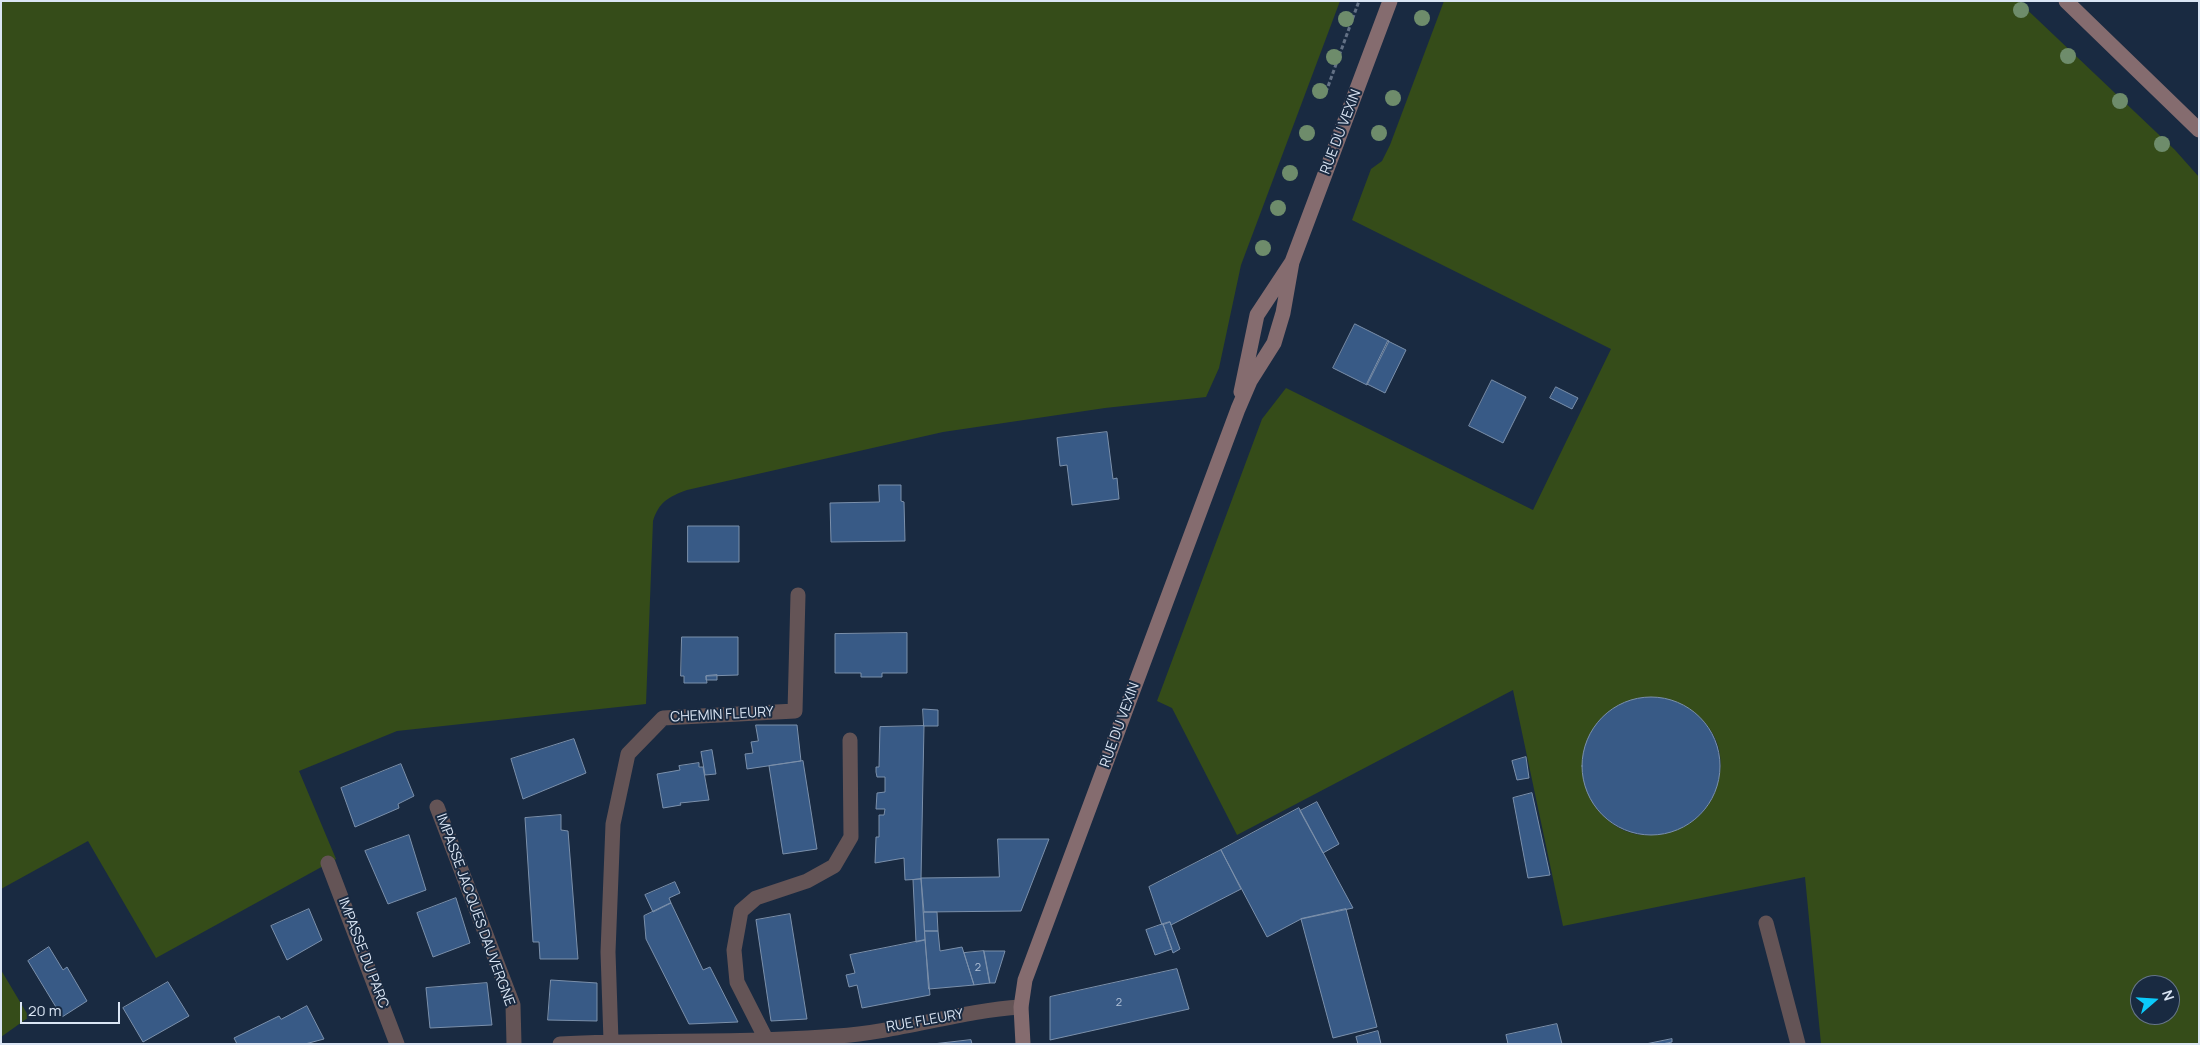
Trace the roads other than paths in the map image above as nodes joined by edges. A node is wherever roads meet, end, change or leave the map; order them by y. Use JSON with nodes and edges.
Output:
{"nodes":[{"id":1,"x":1390,"y":1,"type":"edge"},
{"id":2,"x":2066,"y":1,"type":"edge"},
{"id":3,"x":2199,"y":130,"type":"edge"},
{"id":4,"x":1292,"y":262,"type":"junction"},
{"id":5,"x":1238,"y":409,"type":"junction"},
{"id":6,"x":798,"y":595,"type":"dead end"},
{"id":7,"x":850,"y":740,"type":"dead end"},
{"id":8,"x":437,"y":807,"type":"dead end"},
{"id":9,"x":328,"y":863,"type":"dead end"},
{"id":10,"x":1766,"y":922,"type":"dead end"},
{"id":11,"x":1021,"y":1007,"type":"junction"},
{"id":12,"x":767,"y":1041,"type":"junction"},
{"id":13,"x":606,"y":1042,"type":"edge"},
{"id":14,"x":711,"y":1043,"type":"edge"},
{"id":15,"x":397,"y":1044,"type":"edge"},
{"id":16,"x":514,"y":1044,"type":"edge"},
{"id":17,"x":560,"y":1044,"type":"edge"},
{"id":18,"x":1023,"y":1044,"type":"edge"},
{"id":19,"x":1798,"y":1044,"type":"edge"}],
"edges":[{"from":1,"to":4,"type":"street","name":"RUE DU VEXIN"},
{"from":2,"to":3,"type":"street"},
{"from":4,"to":5,"type":"street","name":"RUE DU VEXIN"},
{"from":4,"to":5,"type":"street","name":"RUE DU VEXIN"},
{"from":5,"to":11,"type":"street","name":"RUE DU VEXIN"},
{"from":6,"to":13,"type":"street","name":"CHEMIN FLEURY"},
{"from":7,"to":12,"type":"street"},
{"from":8,"to":16,"type":"street","name":"IMPASSE JACQUES DAUVERGNE"},
{"from":9,"to":15,"type":"street","name":"IMPASSE DU PARC"},
{"from":10,"to":19,"type":"street"},
{"from":11,"to":12,"type":"street","name":"RUE FLEURY"},
{"from":11,"to":18,"type":"street","name":"RUE DU VEXIN"},
{"from":12,"to":14,"type":"street","name":"RUE FLEURY"},
{"from":13,"to":14,"type":"street","name":"RUE FLEURY"},
{"from":13,"to":17,"type":"street","name":"RUE FLEURY"}]}
